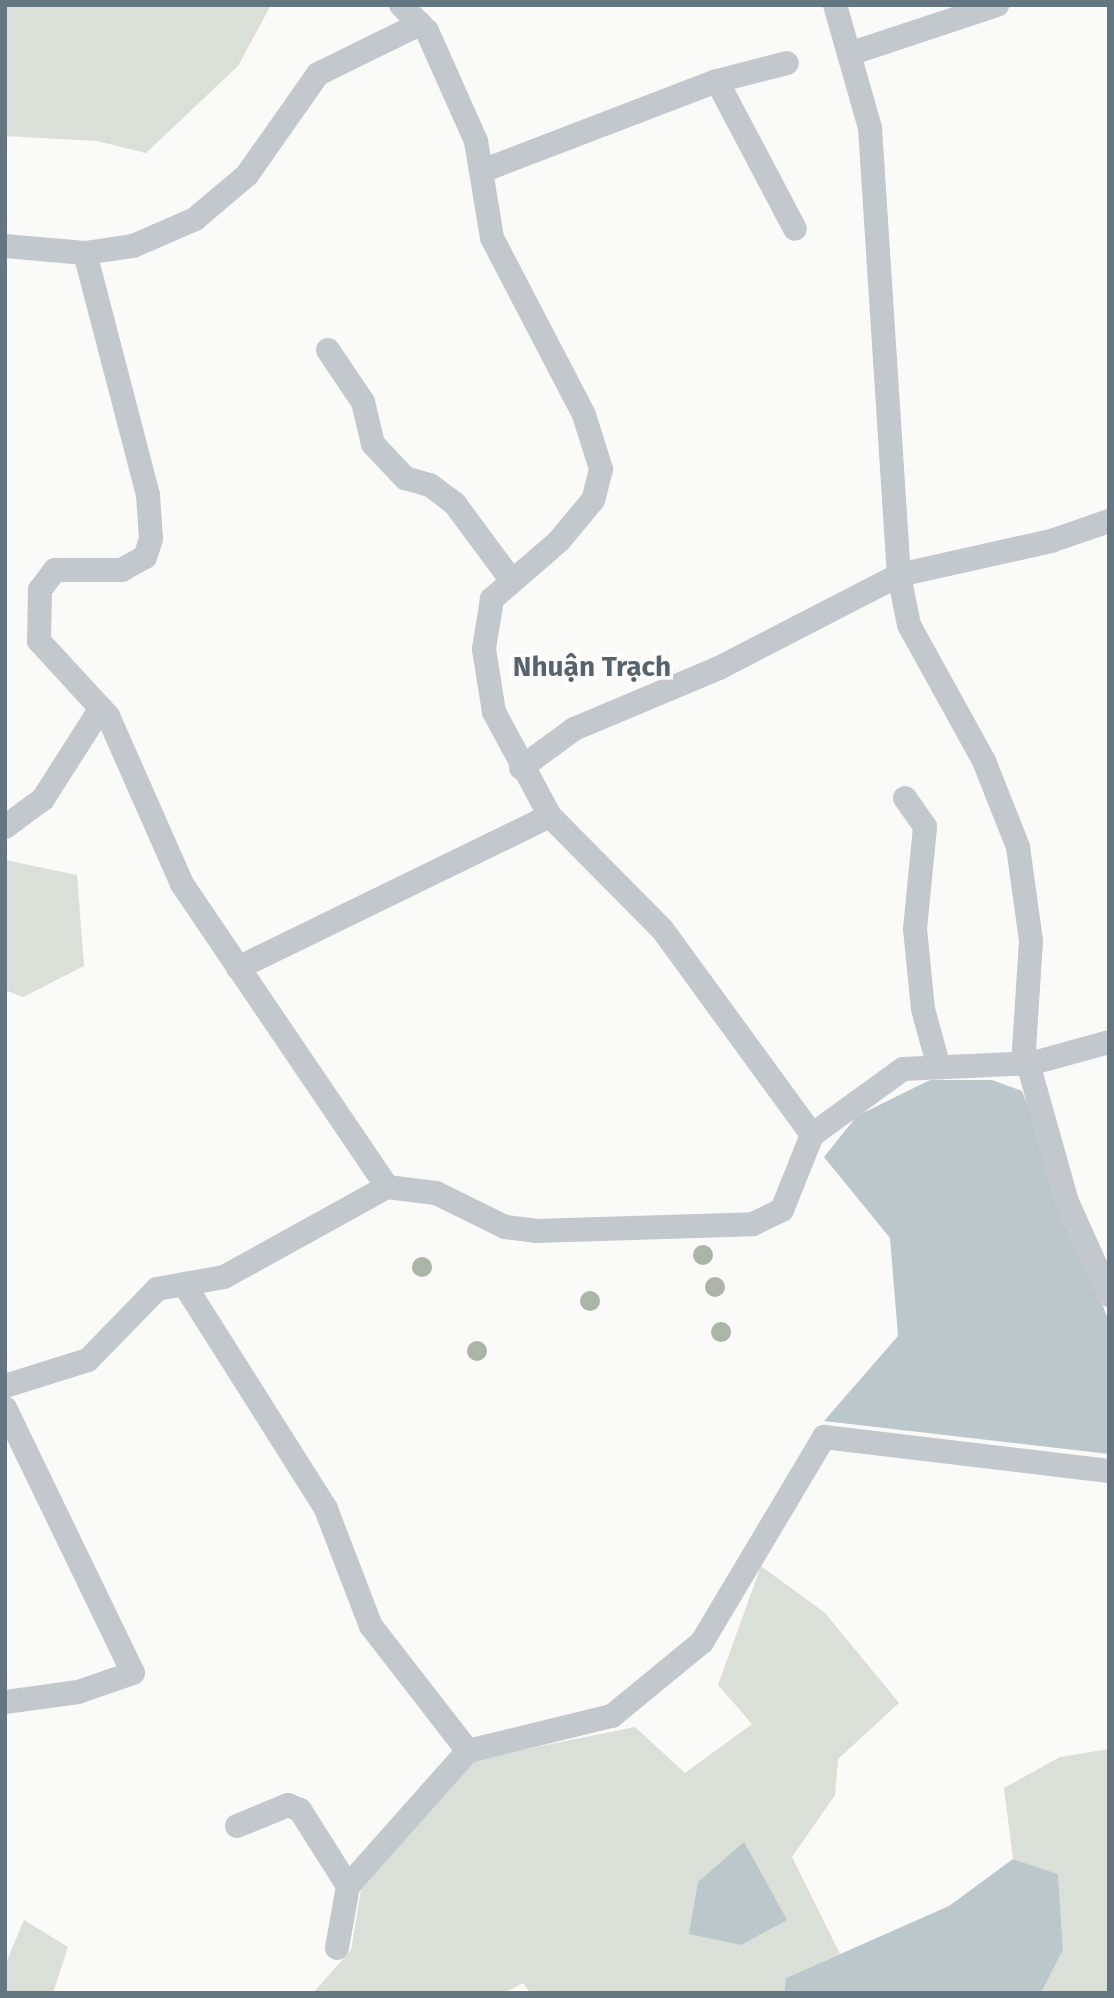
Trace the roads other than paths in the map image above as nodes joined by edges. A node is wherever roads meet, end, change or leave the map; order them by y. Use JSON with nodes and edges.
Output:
{"nodes":[{"id":1,"x":401,"y":5,"type":"edge"},
{"id":2,"x":835,"y":5,"type":"edge"},
{"id":3,"x":997,"y":5,"type":"edge"},
{"id":4,"x":420,"y":24,"type":"junction"},
{"id":5,"x":852,"y":53,"type":"junction"},
{"id":6,"x":787,"y":63,"type":"dead end"},
{"id":7,"x":717,"y":81,"type":"junction"},
{"id":8,"x":482,"y":171,"type":"junction"},
{"id":9,"x":795,"y":229,"type":"dead end"},
{"id":10,"x":5,"y":246,"type":"edge"},
{"id":11,"x":85,"y":253,"type":"junction"},
{"id":12,"x":328,"y":350,"type":"dead end"},
{"id":13,"x":1109,"y":521,"type":"edge"},
{"id":14,"x":899,"y":575,"type":"junction"},
{"id":15,"x":512,"y":581,"type":"junction"},
{"id":16,"x":101,"y":708,"type":"junction"},
{"id":17,"x":522,"y":768,"type":"junction"},
{"id":18,"x":905,"y":798,"type":"dead end"},
{"id":19,"x":550,"y":816,"type":"junction"},
{"id":20,"x":5,"y":827,"type":"edge"},
{"id":21,"x":238,"y":968,"type":"junction"},
{"id":22,"x":1109,"y":1042,"type":"edge"},
{"id":23,"x":1028,"y":1063,"type":"junction"},
{"id":24,"x":937,"y":1064,"type":"junction"},
{"id":25,"x":813,"y":1135,"type":"junction"},
{"id":26,"x":387,"y":1187,"type":"junction"},
{"id":27,"x":184,"y":1284,"type":"junction"},
{"id":28,"x":1109,"y":1295,"type":"edge"},
{"id":29,"x":5,"y":1386,"type":"edge"},
{"id":30,"x":5,"y":1408,"type":"edge"},
{"id":31,"x":1109,"y":1471,"type":"edge"},
{"id":32,"x":5,"y":1702,"type":"edge"},
{"id":33,"x":468,"y":1751,"type":"junction"},
{"id":34,"x":237,"y":1826,"type":"dead end"},
{"id":35,"x":348,"y":1886,"type":"junction"},
{"id":36,"x":337,"y":1948,"type":"dead end"}],
"edges":[{"from":1,"to":4,"type":"street"},
{"from":2,"to":5,"type":"street"},
{"from":3,"to":5,"type":"street"},
{"from":4,"to":8,"type":"street"},
{"from":4,"to":11,"type":"street"},
{"from":5,"to":14,"type":"street"},
{"from":6,"to":7,"type":"street"},
{"from":7,"to":8,"type":"street"},
{"from":7,"to":9,"type":"street"},
{"from":8,"to":15,"type":"street"},
{"from":10,"to":11,"type":"street"},
{"from":11,"to":16,"type":"street"},
{"from":12,"to":15,"type":"street"},
{"from":13,"to":14,"type":"street"},
{"from":14,"to":17,"type":"street"},
{"from":14,"to":23,"type":"street"},
{"from":15,"to":17,"type":"street"},
{"from":16,"to":20,"type":"street"},
{"from":16,"to":21,"type":"street"},
{"from":17,"to":19,"type":"street"},
{"from":18,"to":24,"type":"street"},
{"from":19,"to":21,"type":"street"},
{"from":19,"to":25,"type":"street"},
{"from":21,"to":26,"type":"street"},
{"from":22,"to":23,"type":"street"},
{"from":23,"to":24,"type":"street"},
{"from":23,"to":28,"type":"street"},
{"from":24,"to":25,"type":"street"},
{"from":25,"to":26,"type":"street"},
{"from":26,"to":27,"type":"street"},
{"from":27,"to":29,"type":"street"},
{"from":27,"to":33,"type":"street"},
{"from":30,"to":32,"type":"street"},
{"from":31,"to":33,"type":"street"},
{"from":33,"to":35,"type":"street"},
{"from":34,"to":35,"type":"street"},
{"from":35,"to":36,"type":"street"}]}
